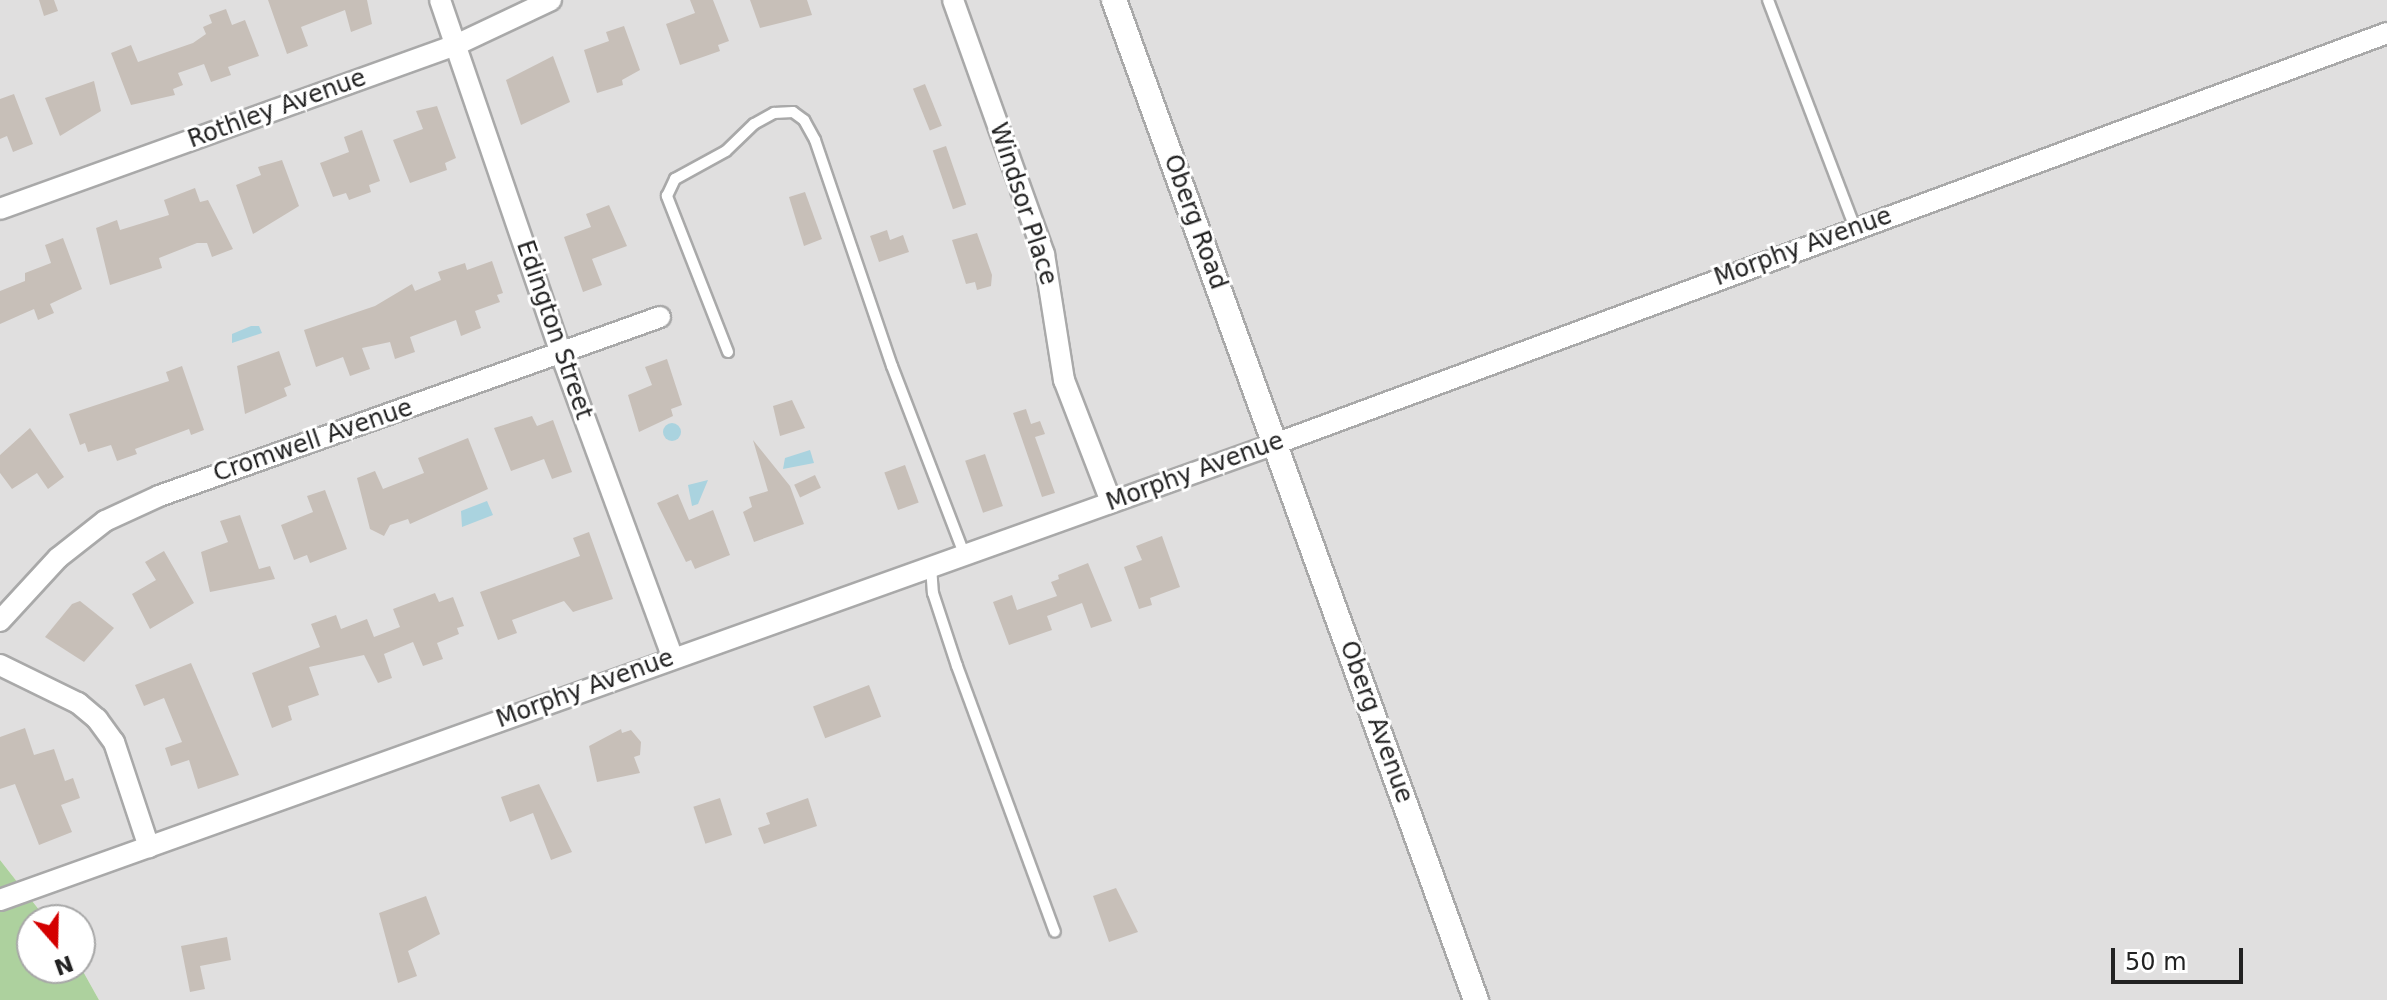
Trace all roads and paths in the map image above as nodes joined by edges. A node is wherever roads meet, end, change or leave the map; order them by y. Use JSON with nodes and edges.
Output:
{"nodes":[{"id":1,"x":440,"y":0,"type":"edge"},
{"id":2,"x":551,"y":0,"type":"edge"},
{"id":3,"x":953,"y":0,"type":"edge"},
{"id":4,"x":1114,"y":0,"type":"edge"},
{"id":5,"x":1768,"y":0,"type":"edge"},
{"id":6,"x":2387,"y":33,"type":"edge"},
{"id":7,"x":456,"y":45,"type":"junction"},
{"id":8,"x":0,"y":209,"type":"edge"},
{"id":9,"x":1855,"y":228,"type":"junction"},
{"id":10,"x":660,"y":317,"type":"dead end"},
{"id":11,"x":728,"y":352,"type":"dead end"},
{"id":12,"x":561,"y":354,"type":"junction"},
{"id":13,"x":1275,"y":444,"type":"junction"},
{"id":14,"x":1111,"y":502,"type":"junction"},
{"id":15,"x":964,"y":554,"type":"junction"},
{"id":16,"x":931,"y":566,"type":"junction"},
{"id":17,"x":0,"y":621,"type":"edge"},
{"id":18,"x":673,"y":658,"type":"junction"},
{"id":19,"x":0,"y":665,"type":"edge"},
{"id":20,"x":149,"y":847,"type":"junction"},
{"id":21,"x":0,"y":900,"type":"edge"},
{"id":22,"x":1055,"y":932,"type":"dead end"},
{"id":23,"x":1476,"y":1000,"type":"edge"}],
"edges":[{"from":1,"to":7,"type":"street","name":"Edington Street"},
{"from":2,"to":7,"type":"street","name":"Rothley Avenue"},
{"from":3,"to":14,"type":"street","name":"Windsor Place"},
{"from":4,"to":13,"type":"street","name":"Oberg Road"},
{"from":5,"to":9,"type":"lane"},
{"from":6,"to":9,"type":"street","name":"Morphy Avenue"},
{"from":7,"to":8,"type":"street","name":"Rothley Avenue"},
{"from":7,"to":12,"type":"street","name":"Edington Street"},
{"from":9,"to":13,"type":"street","name":"Morphy Avenue"},
{"from":10,"to":12,"type":"street","name":"Cromwell Avenue"},
{"from":11,"to":15,"type":"lane"},
{"from":12,"to":17,"type":"street","name":"Cromwell Avenue"},
{"from":12,"to":18,"type":"street","name":"Edington Street"},
{"from":13,"to":14,"type":"street","name":"Morphy Avenue"},
{"from":13,"to":23,"type":"street","name":"Oberg Avenue"},
{"from":14,"to":15,"type":"street","name":"Morphy Avenue"},
{"from":15,"to":16,"type":"street","name":"Morphy Avenue"},
{"from":16,"to":18,"type":"street","name":"Morphy Avenue"},
{"from":16,"to":22,"type":"lane"},
{"from":18,"to":20,"type":"street","name":"Morphy Avenue"},
{"from":19,"to":20,"type":"street"},
{"from":20,"to":21,"type":"street","name":"Morphy Avenue"}]}
